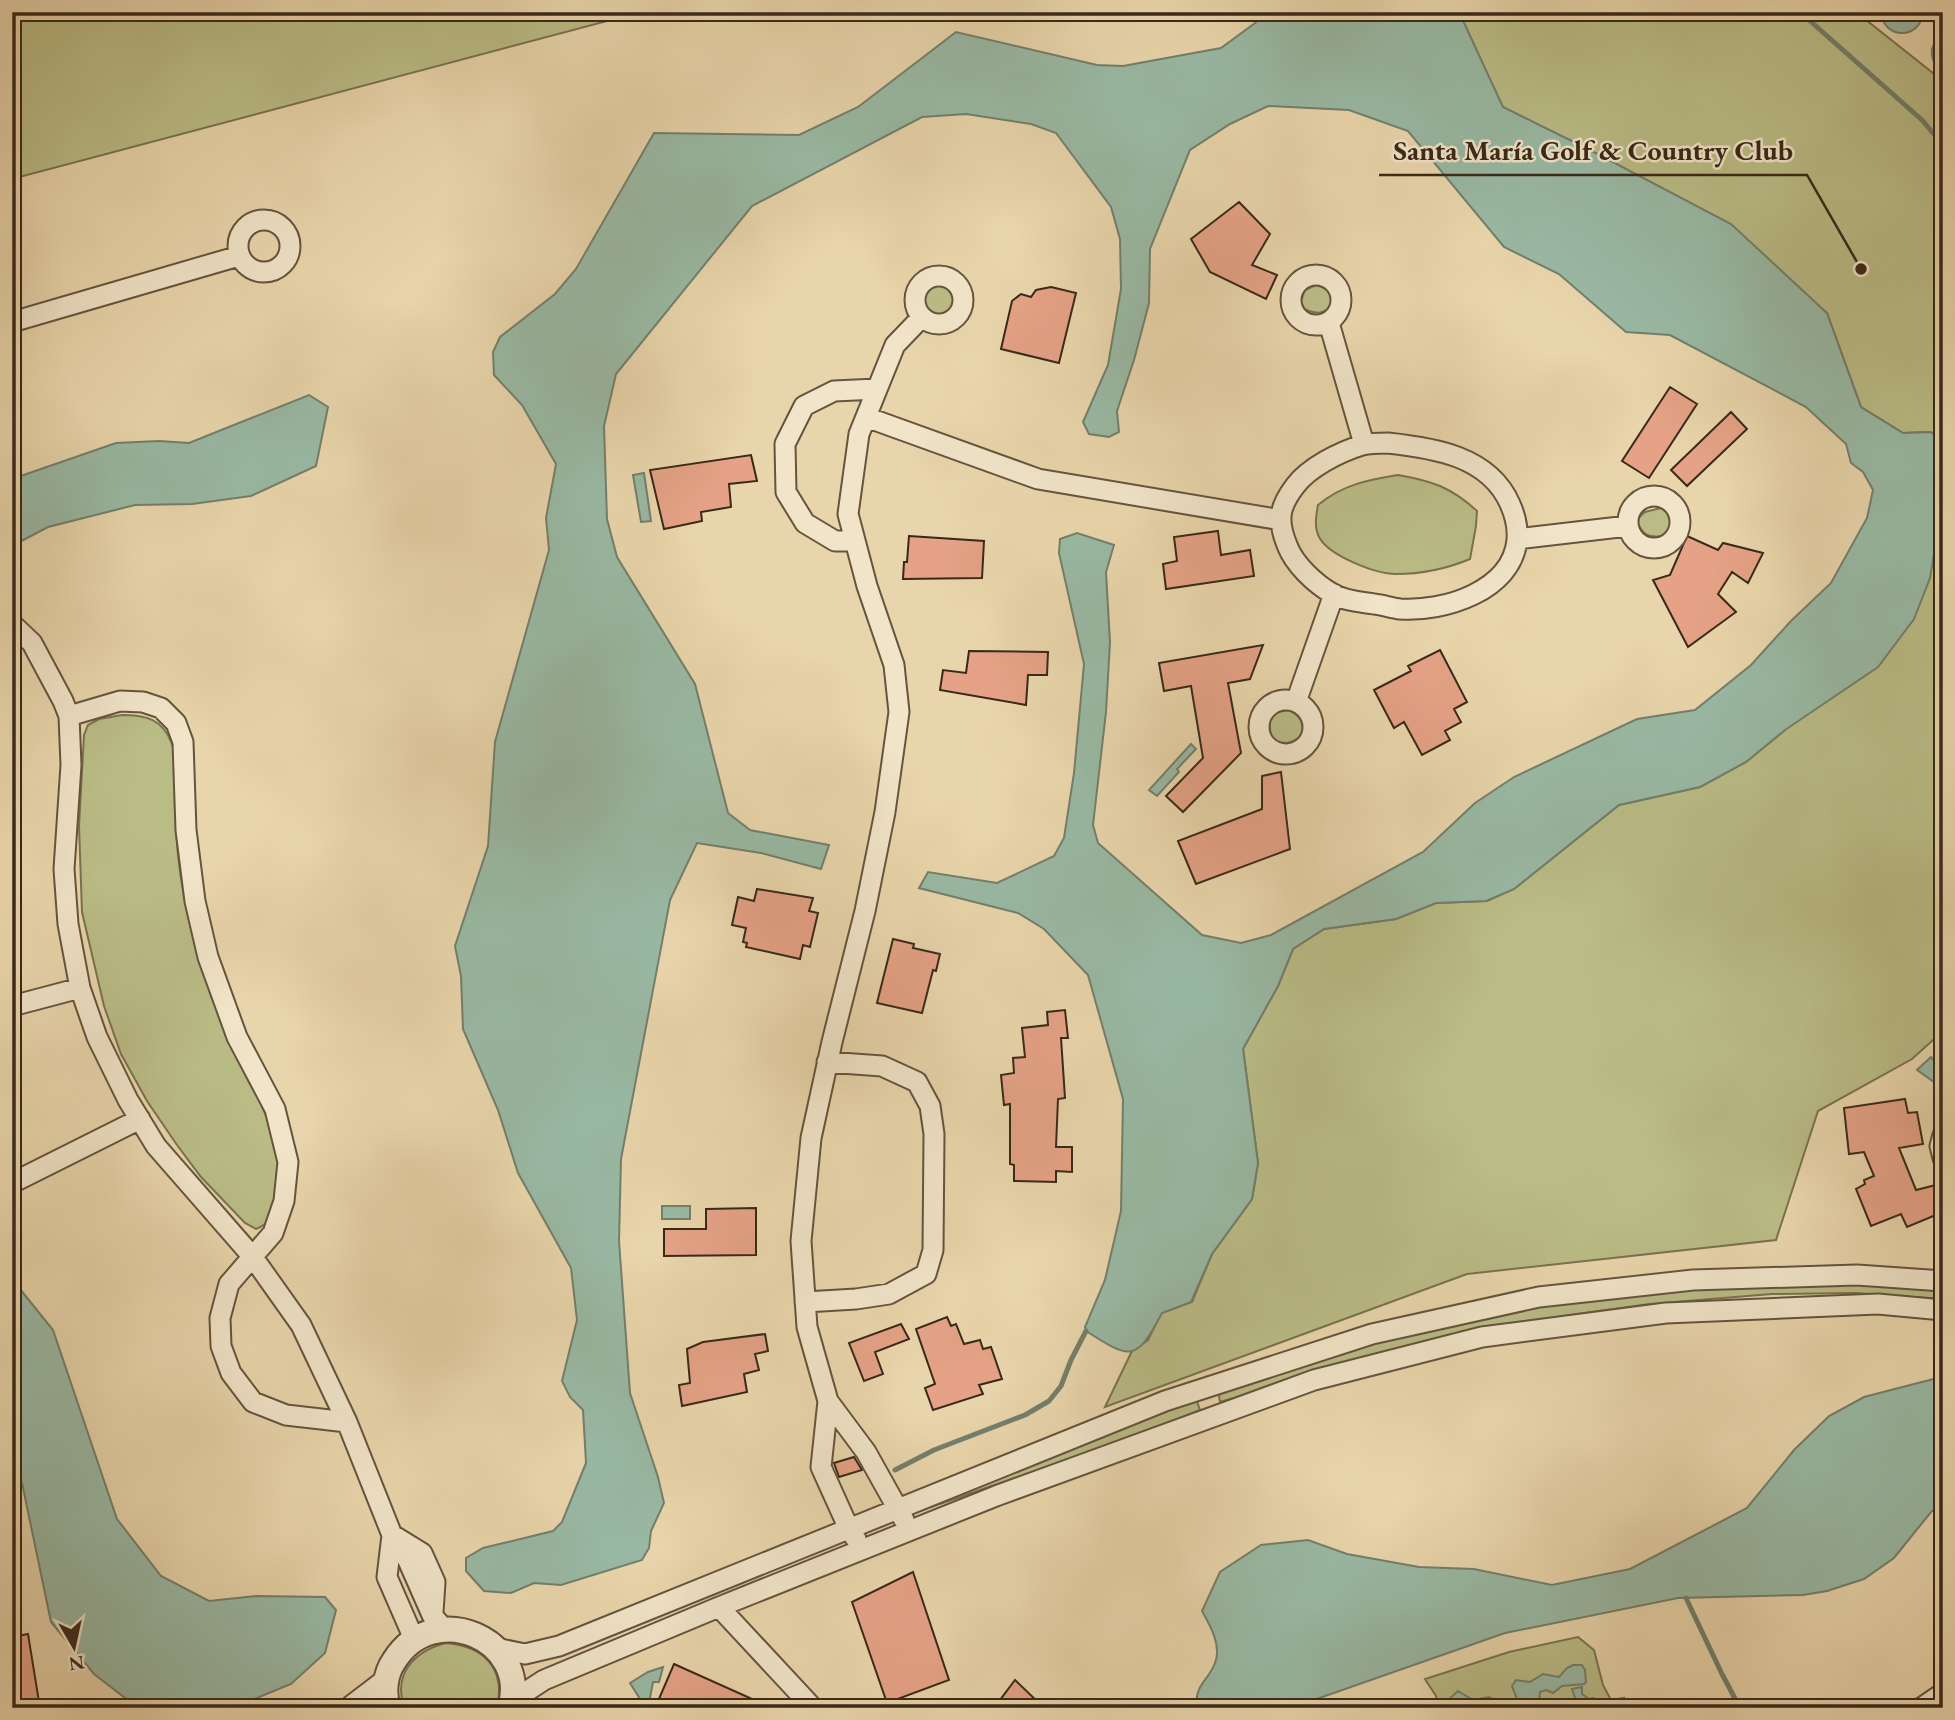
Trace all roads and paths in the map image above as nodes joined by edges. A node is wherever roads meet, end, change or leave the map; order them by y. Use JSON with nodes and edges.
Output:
{"nodes":[{"id":1,"x":239,"y":256,"type":"dead end"},
{"id":2,"x":921,"y":318,"type":"dead end"},
{"id":3,"x":12,"y":322,"type":"edge"},
{"id":4,"x":1329,"y":323,"type":"dead end"},
{"id":5,"x":877,"y":389,"type":"junction"},
{"id":6,"x":866,"y":417,"type":"junction"},
{"id":7,"x":1364,"y":444,"type":"junction"},
{"id":8,"x":1281,"y":520,"type":"junction"},
{"id":9,"x":1628,"y":526,"type":"dead end"},
{"id":10,"x":1517,"y":539,"type":"junction"},
{"id":11,"x":855,"y":541,"type":"junction"},
{"id":12,"x":1334,"y":594,"type":"junction"},
{"id":13,"x":12,"y":624,"type":"edge"},
{"id":14,"x":1296,"y":702,"type":"dead end"},
{"id":15,"x":69,"y":716,"type":"junction"},
{"id":16,"x":80,"y":989,"type":"junction"},
{"id":17,"x":12,"y":1006,"type":"edge"},
{"id":18,"x":827,"y":1062,"type":"junction"},
{"id":19,"x":140,"y":1119,"type":"junction"},
{"id":20,"x":1943,"y":1135,"type":"edge"},
{"id":21,"x":1943,"y":1158,"type":"edge"},
{"id":22,"x":12,"y":1183,"type":"edge"},
{"id":23,"x":252,"y":1256,"type":"junction"},
{"id":24,"x":1943,"y":1280,"type":"edge"},
{"id":25,"x":805,"y":1302,"type":"junction"},
{"id":26,"x":1943,"y":1310,"type":"edge"},
{"id":27,"x":828,"y":1401,"type":"junction"},
{"id":28,"x":347,"y":1422,"type":"junction"},
{"id":29,"x":900,"y":1508,"type":"junction"},
{"id":30,"x":849,"y":1529,"type":"junction"},
{"id":31,"x":909,"y":1531,"type":"junction"},
{"id":32,"x":392,"y":1535,"type":"junction"},
{"id":33,"x":863,"y":1549,"type":"junction"},
{"id":34,"x":719,"y":1607,"type":"junction"},
{"id":35,"x":438,"y":1622,"type":"junction"},
{"id":36,"x":414,"y":1639,"type":"junction"},
{"id":37,"x":495,"y":1648,"type":"junction"},
{"id":38,"x":386,"y":1682,"type":"junction"},
{"id":39,"x":1943,"y":1693,"type":"edge"},
{"id":40,"x":511,"y":1704,"type":"edge"},
{"id":41,"x":352,"y":1708,"type":"edge"},
{"id":42,"x":387,"y":1708,"type":"edge"},
{"id":43,"x":813,"y":1708,"type":"edge"},
{"id":44,"x":1921,"y":1708,"type":"edge"}],
"edges":[{"from":1,"to":3,"type":"street"},
{"from":2,"to":5,"type":"street"},
{"from":4,"to":7,"type":"street"},
{"from":5,"to":6,"type":"street"},
{"from":5,"to":11,"type":"street"},
{"from":6,"to":8,"type":"street"},
{"from":6,"to":11,"type":"street"},
{"from":7,"to":8,"type":"street"},
{"from":7,"to":10,"type":"street"},
{"from":8,"to":12,"type":"street"},
{"from":9,"to":10,"type":"street"},
{"from":10,"to":12,"type":"street"},
{"from":11,"to":18,"type":"street"},
{"from":12,"to":14,"type":"street"},
{"from":13,"to":15,"type":"street"},
{"from":15,"to":16,"type":"street"},
{"from":15,"to":23,"type":"street"},
{"from":16,"to":17,"type":"street"},
{"from":16,"to":19,"type":"street"},
{"from":18,"to":25,"type":"street"},
{"from":18,"to":25,"type":"street"},
{"from":19,"to":22,"type":"street"},
{"from":19,"to":23,"type":"street"},
{"from":20,"to":21,"type":"street"},
{"from":23,"to":28,"type":"street"},
{"from":23,"to":28,"type":"street"},
{"from":24,"to":29,"type":"street"},
{"from":25,"to":27,"type":"street"},
{"from":26,"to":31,"type":"street"},
{"from":27,"to":29,"type":"street"},
{"from":27,"to":30,"type":"street"},
{"from":28,"to":32,"type":"street"},
{"from":29,"to":30,"type":"street"},
{"from":29,"to":31,"type":"street"},
{"from":30,"to":33,"type":"street"},
{"from":30,"to":37,"type":"street"},
{"from":31,"to":33,"type":"street"},
{"from":32,"to":35,"type":"street"},
{"from":32,"to":36,"type":"street"},
{"from":33,"to":34,"type":"street"},
{"from":34,"to":40,"type":"street"},
{"from":34,"to":43,"type":"street"},
{"from":35,"to":36,"type":"street"},
{"from":35,"to":37,"type":"street"},
{"from":36,"to":38,"type":"street"},
{"from":37,"to":40,"type":"street"},
{"from":38,"to":41,"type":"street"},
{"from":38,"to":42,"type":"street"},
{"from":39,"to":44,"type":"street"}]}
